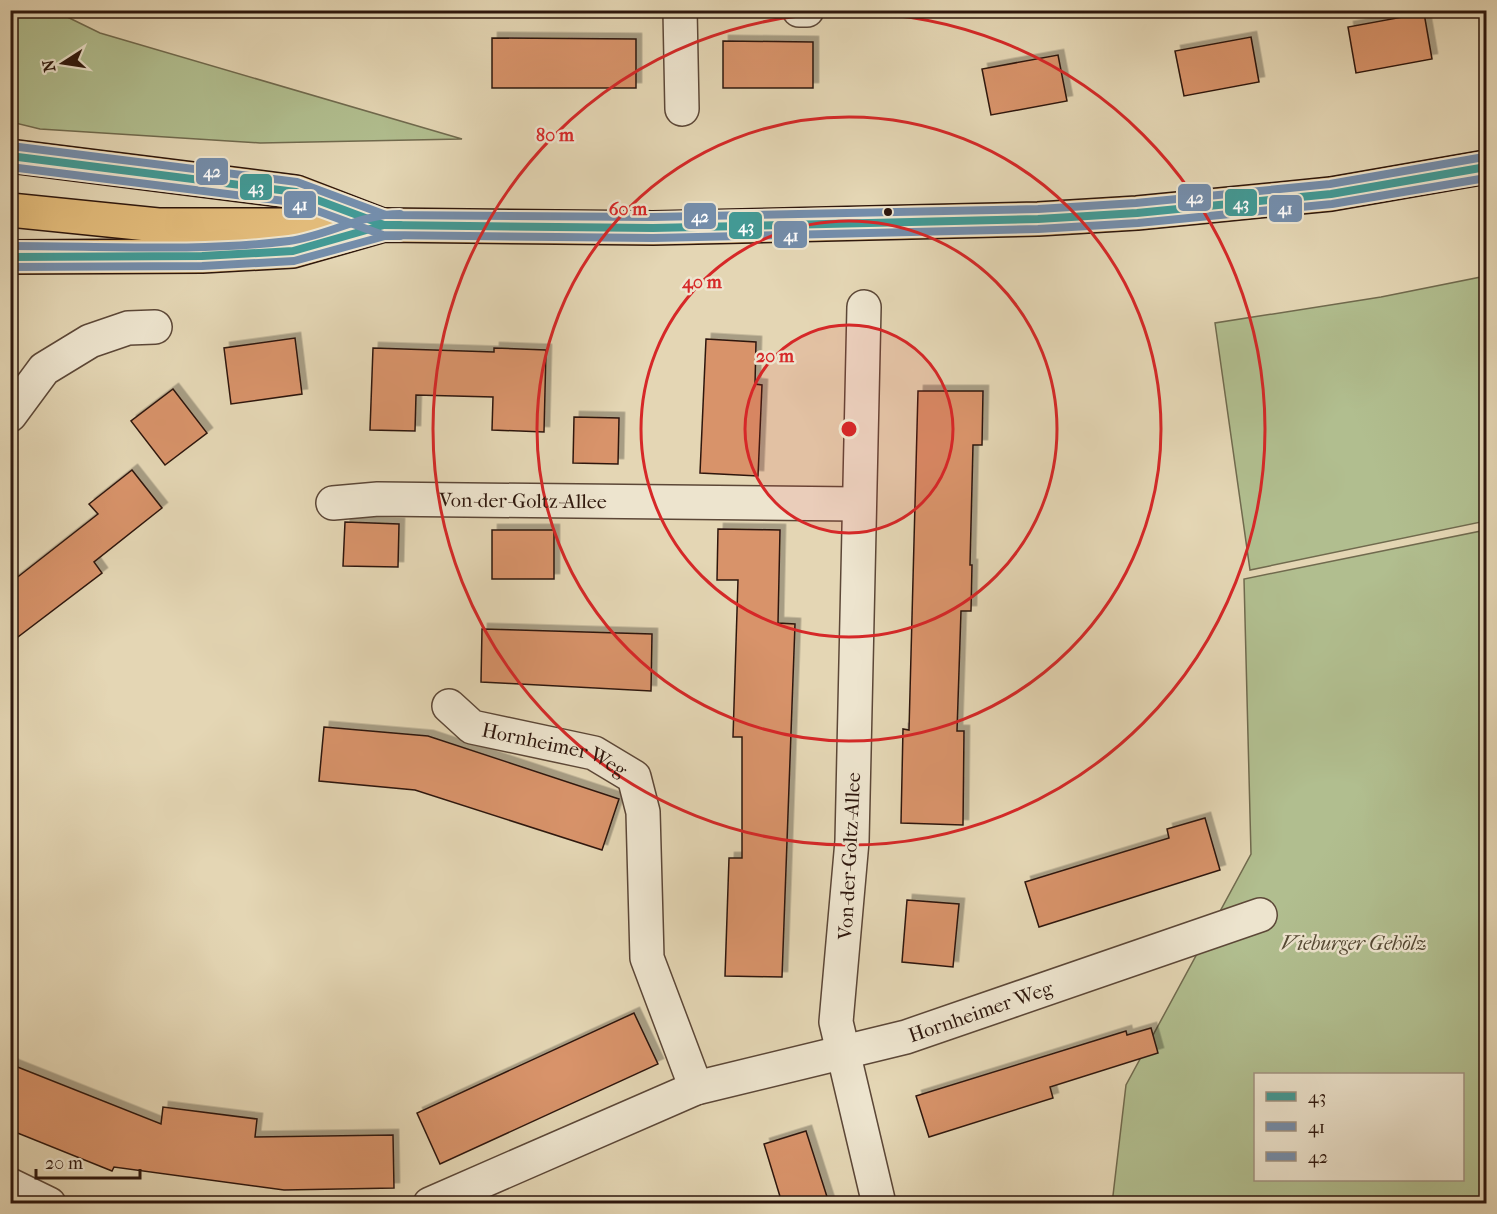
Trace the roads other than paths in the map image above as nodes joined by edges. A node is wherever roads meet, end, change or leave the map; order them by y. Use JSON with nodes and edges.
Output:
{"nodes":[{"id":1,"x":681,"y":10,"type":"edge"},
{"id":2,"x":799,"y":10,"type":"edge"},
{"id":3,"x":807,"y":10,"type":"edge"},
{"id":4,"x":682,"y":109,"type":"dead end"},
{"id":5,"x":10,"y":156,"type":"edge"},
{"id":6,"x":1486,"y":167,"type":"edge"},
{"id":7,"x":10,"y":210,"type":"edge"},
{"id":8,"x":384,"y":225,"type":"junction"},
{"id":9,"x":10,"y":257,"type":"edge"},
{"id":10,"x":864,"y":307,"type":"dead end"},
{"id":11,"x":155,"y":327,"type":"dead end"},
{"id":12,"x":10,"y":415,"type":"edge"},
{"id":13,"x":333,"y":503,"type":"dead end"},
{"id":14,"x":858,"y":504,"type":"junction"},
{"id":15,"x":449,"y":706,"type":"dead end"},
{"id":16,"x":1260,"y":915,"type":"dead end"},
{"id":17,"x":843,"y":1051,"type":"junction"},
{"id":18,"x":696,"y":1088,"type":"junction"},
{"id":19,"x":10,"y":1185,"type":"edge"},
{"id":20,"x":49,"y":1203,"type":"edge"},
{"id":21,"x":430,"y":1203,"type":"edge"},
{"id":22,"x":879,"y":1203,"type":"edge"}],
"edges":[{"from":1,"to":4,"type":"street"},
{"from":2,"to":3,"type":"street"},
{"from":5,"to":8,"type":"main road"},
{"from":6,"to":8,"type":"main road"},
{"from":7,"to":8,"type":"main road"},
{"from":8,"to":9,"type":"main road"},
{"from":10,"to":14,"type":"street","name":"Von-der-Goltz-Allee"},
{"from":11,"to":12,"type":"street"},
{"from":13,"to":14,"type":"street","name":"Von-der-Goltz-Allee"},
{"from":14,"to":17,"type":"street","name":"Von-der-Goltz-Allee"},
{"from":15,"to":18,"type":"street","name":"Hornheimer Weg"},
{"from":16,"to":17,"type":"street","name":"Hornheimer Weg"},
{"from":17,"to":18,"type":"street","name":"Hornheimer Weg"},
{"from":17,"to":22,"type":"street","name":"Von-der-Goltz-Allee"},
{"from":18,"to":21,"type":"street","name":"Hornheimer Weg"},
{"from":19,"to":20,"type":"street"}]}
